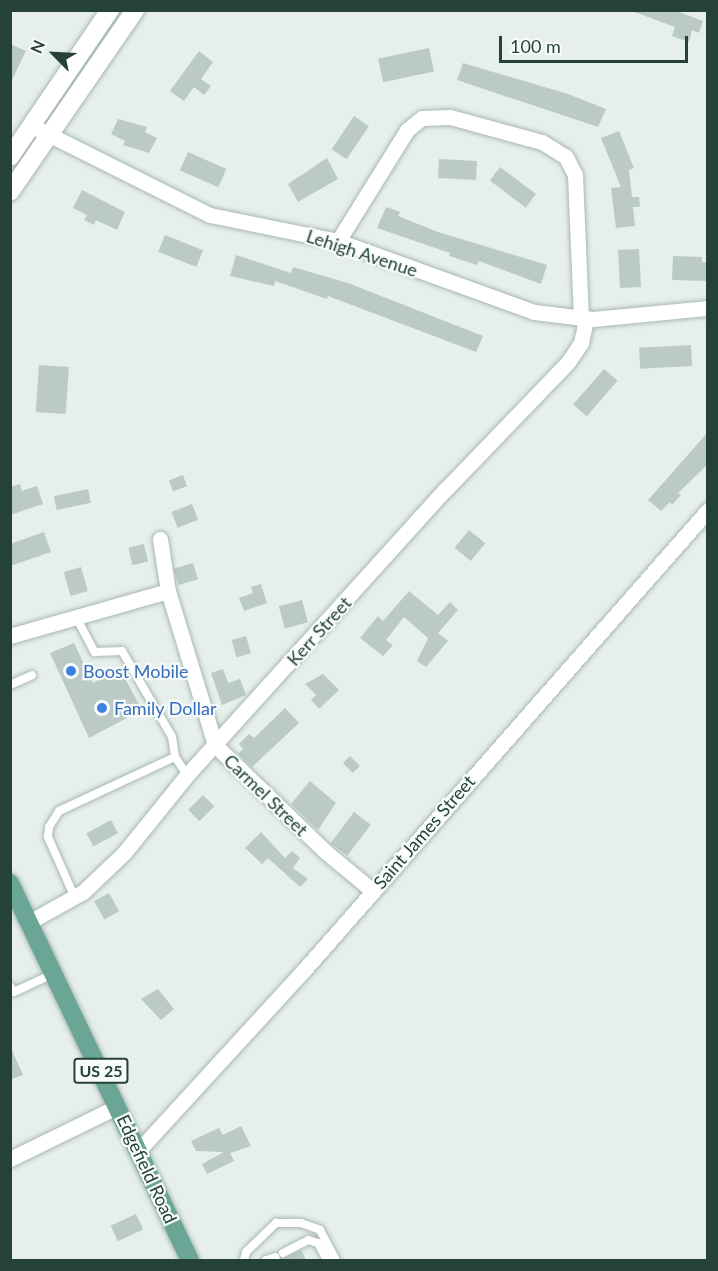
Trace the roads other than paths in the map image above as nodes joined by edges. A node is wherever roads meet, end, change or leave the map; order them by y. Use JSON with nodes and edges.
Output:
{"nodes":[{"id":1,"x":135,"y":10,"type":"edge"},
{"id":2,"x":104,"y":12,"type":"edge"},
{"id":3,"x":32,"y":126,"type":"junction"},
{"id":4,"x":49,"y":136,"type":"junction"},
{"id":5,"x":10,"y":157,"type":"edge"},
{"id":6,"x":10,"y":192,"type":"edge"},
{"id":7,"x":338,"y":241,"type":"junction"},
{"id":8,"x":708,"y":308,"type":"edge"},
{"id":9,"x":584,"y":319,"type":"junction"},
{"id":10,"x":708,"y":510,"type":"edge"},
{"id":11,"x":160,"y":539,"type":"dead end"},
{"id":12,"x":168,"y":591,"type":"junction"},
{"id":13,"x":75,"y":615,"type":"junction"},
{"id":14,"x":10,"y":636,"type":"edge"},
{"id":15,"x":32,"y":675,"type":"dead end"},
{"id":16,"x":10,"y":685,"type":"edge"},
{"id":17,"x":215,"y":746,"type":"junction"},
{"id":18,"x":175,"y":757,"type":"junction"},
{"id":19,"x":187,"y":775,"type":"junction"},
{"id":20,"x":10,"y":883,"type":"edge"},
{"id":21,"x":373,"y":891,"type":"junction"},
{"id":22,"x":75,"y":898,"type":"junction"},
{"id":23,"x":23,"y":915,"type":"junction"},
{"id":24,"x":54,"y":973,"type":"junction"},
{"id":25,"x":10,"y":986,"type":"edge"},
{"id":26,"x":118,"y":1106,"type":"junction"},
{"id":27,"x":138,"y":1151,"type":"junction"},
{"id":28,"x":10,"y":1159,"type":"edge"},
{"id":29,"x":190,"y":1260,"type":"edge"},
{"id":30,"x":244,"y":1260,"type":"edge"},
{"id":31,"x":266,"y":1260,"type":"edge"},
{"id":32,"x":327,"y":1260,"type":"edge"},
{"id":33,"x":336,"y":1260,"type":"edge"}],
"edges":[{"from":1,"to":4,"type":"main road"},
{"from":2,"to":3,"type":"main road"},
{"from":3,"to":4,"type":"street","name":"Lehigh Avenue"},
{"from":3,"to":5,"type":"main road"},
{"from":4,"to":6,"type":"main road"},
{"from":4,"to":7,"type":"street","name":"Lehigh Avenue"},
{"from":7,"to":9,"type":"street","name":"Lehigh Avenue"},
{"from":7,"to":9,"type":"street","name":"Kerr Street"},
{"from":8,"to":9,"type":"street","name":"Lehigh Avenue"},
{"from":9,"to":17,"type":"street","name":"Kerr Street"},
{"from":10,"to":21,"type":"street","name":"Saint James Street"},
{"from":11,"to":12,"type":"street","name":"Carmel Street"},
{"from":12,"to":13,"type":"street"},
{"from":12,"to":17,"type":"street","name":"Carmel Street"},
{"from":13,"to":14,"type":"street"},
{"from":13,"to":18,"type":"lane"},
{"from":15,"to":16,"type":"lane"},
{"from":17,"to":19,"type":"street","name":"Kerr Street"},
{"from":17,"to":21,"type":"street","name":"Carmel Street"},
{"from":18,"to":19,"type":"lane"},
{"from":18,"to":22,"type":"lane"},
{"from":19,"to":22,"type":"street","name":"Kerr Street"},
{"from":20,"to":23,"type":"main road","name":"Edgefield Road","number":"US 25"},
{"from":21,"to":27,"type":"street","name":"Saint James Street"},
{"from":22,"to":23,"type":"street","name":"Kerr Street"},
{"from":23,"to":24,"type":"main road","name":"Edgefield Road","number":"US 25"},
{"from":24,"to":25,"type":"lane"},
{"from":24,"to":26,"type":"main road","name":"Edgefield Road","number":"US 25"},
{"from":26,"to":27,"type":"main road","name":"Edgefield Road","number":"US 25"},
{"from":26,"to":28,"type":"street"},
{"from":27,"to":29,"type":"main road","name":"Edgefield Road","number":"US 25"},
{"from":30,"to":33,"type":"lane"},
{"from":31,"to":32,"type":"lane"}]}
